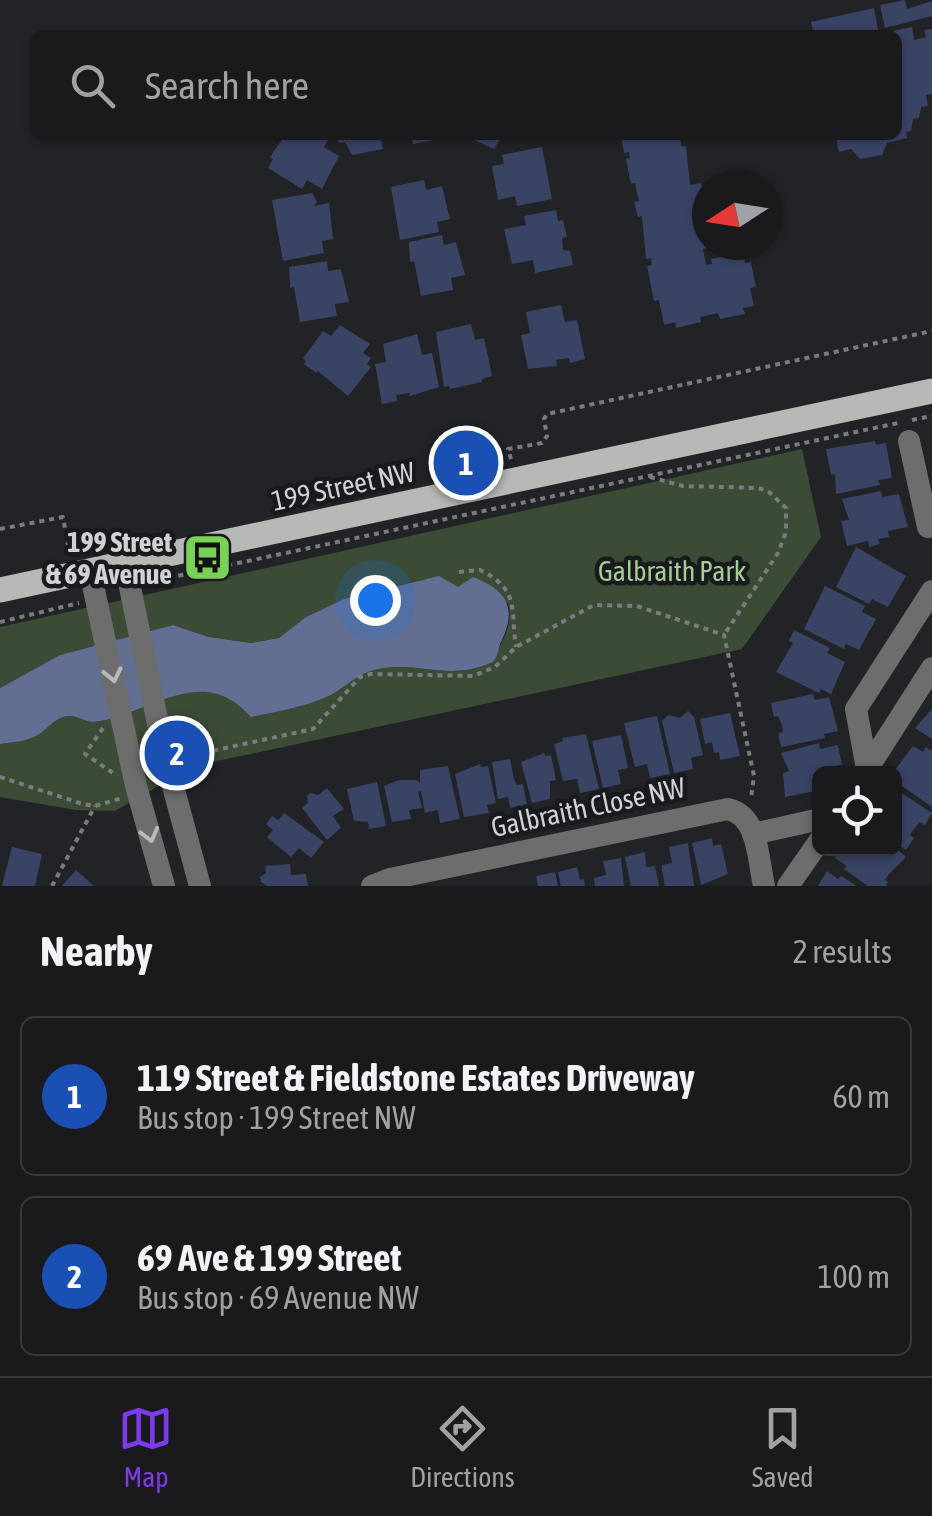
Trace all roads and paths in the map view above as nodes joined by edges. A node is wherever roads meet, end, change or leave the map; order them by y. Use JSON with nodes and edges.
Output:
{"nodes":[{"id":1,"x":932,"y":331,"type":"edge"},
{"id":2,"x":932,"y":391,"type":"edge"},
{"id":3,"x":932,"y":416,"type":"edge"},
{"id":4,"x":909,"y":441,"type":"dead end"},
{"id":5,"x":542,"y":442,"type":"dead end"},
{"id":6,"x":645,"y":476,"type":"junction"},
{"id":7,"x":0,"y":529,"type":"edge"},
{"id":8,"x":931,"y":533,"type":"edge"},
{"id":9,"x":125,"y":563,"type":"junction"},
{"id":10,"x":81,"y":572,"type":"junction"},
{"id":11,"x":459,"y":572,"type":"dead end"},
{"id":12,"x":148,"y":582,"type":"dead end"},
{"id":13,"x":0,"y":590,"type":"edge"},
{"id":14,"x":932,"y":591,"type":"edge"},
{"id":15,"x":0,"y":622,"type":"edge"},
{"id":16,"x":724,"y":635,"type":"junction"},
{"id":17,"x":516,"y":646,"type":"junction"},
{"id":18,"x":932,"y":668,"type":"edge"},
{"id":19,"x":115,"y":718,"type":"junction"},
{"id":20,"x":184,"y":757,"type":"dead end"},
{"id":21,"x":864,"y":766,"type":"edge"},
{"id":22,"x":868,"y":766,"type":"edge"},
{"id":23,"x":0,"y":776,"type":"edge"},
{"id":24,"x":118,"y":776,"type":"dead end"},
{"id":25,"x":122,"y":798,"type":"dead end"},
{"id":26,"x":94,"y":806,"type":"junction"},
{"id":27,"x":812,"y":820,"type":"edge"},
{"id":28,"x":749,"y":826,"type":"junction"},
{"id":29,"x":812,"y":852,"type":"edge"},
{"id":30,"x":52,"y":886,"type":"edge"},
{"id":31,"x":164,"y":886,"type":"edge"},
{"id":32,"x":200,"y":886,"type":"edge"},
{"id":33,"x":372,"y":886,"type":"edge"},
{"id":34,"x":764,"y":886,"type":"edge"},
{"id":35,"x":788,"y":886,"type":"edge"}],
"edges":[{"from":1,"to":5,"type":"path"},
{"from":2,"to":9,"type":"main road","name":"199 Street NW"},
{"from":3,"to":6,"type":"path"},
{"from":4,"to":8,"type":"street"},
{"from":6,"to":12,"type":"path"},
{"from":6,"to":16,"type":"path"},
{"from":7,"to":10,"type":"path"},
{"from":9,"to":10,"type":"main road","name":"199 Street NW"},
{"from":9,"to":32,"type":"street"},
{"from":10,"to":13,"type":"main road","name":"199 Street NW"},
{"from":10,"to":15,"type":"path"},
{"from":10,"to":19,"type":"street","one_way":true},
{"from":11,"to":17,"type":"path"},
{"from":14,"to":21,"type":"street"},
{"from":16,"to":17,"type":"path"},
{"from":16,"to":28,"type":"path"},
{"from":17,"to":20,"type":"path"},
{"from":18,"to":22,"type":"street"},
{"from":19,"to":24,"type":"path"},
{"from":19,"to":31,"type":"street","one_way":true},
{"from":23,"to":26,"type":"path"},
{"from":25,"to":26,"type":"path"},
{"from":26,"to":30,"type":"path"},
{"from":27,"to":28,"type":"street","name":"Galbraith Close NW"},
{"from":28,"to":33,"type":"street","name":"Galbraith Close NW"},
{"from":28,"to":34,"type":"street"},
{"from":29,"to":35,"type":"street"}]}
